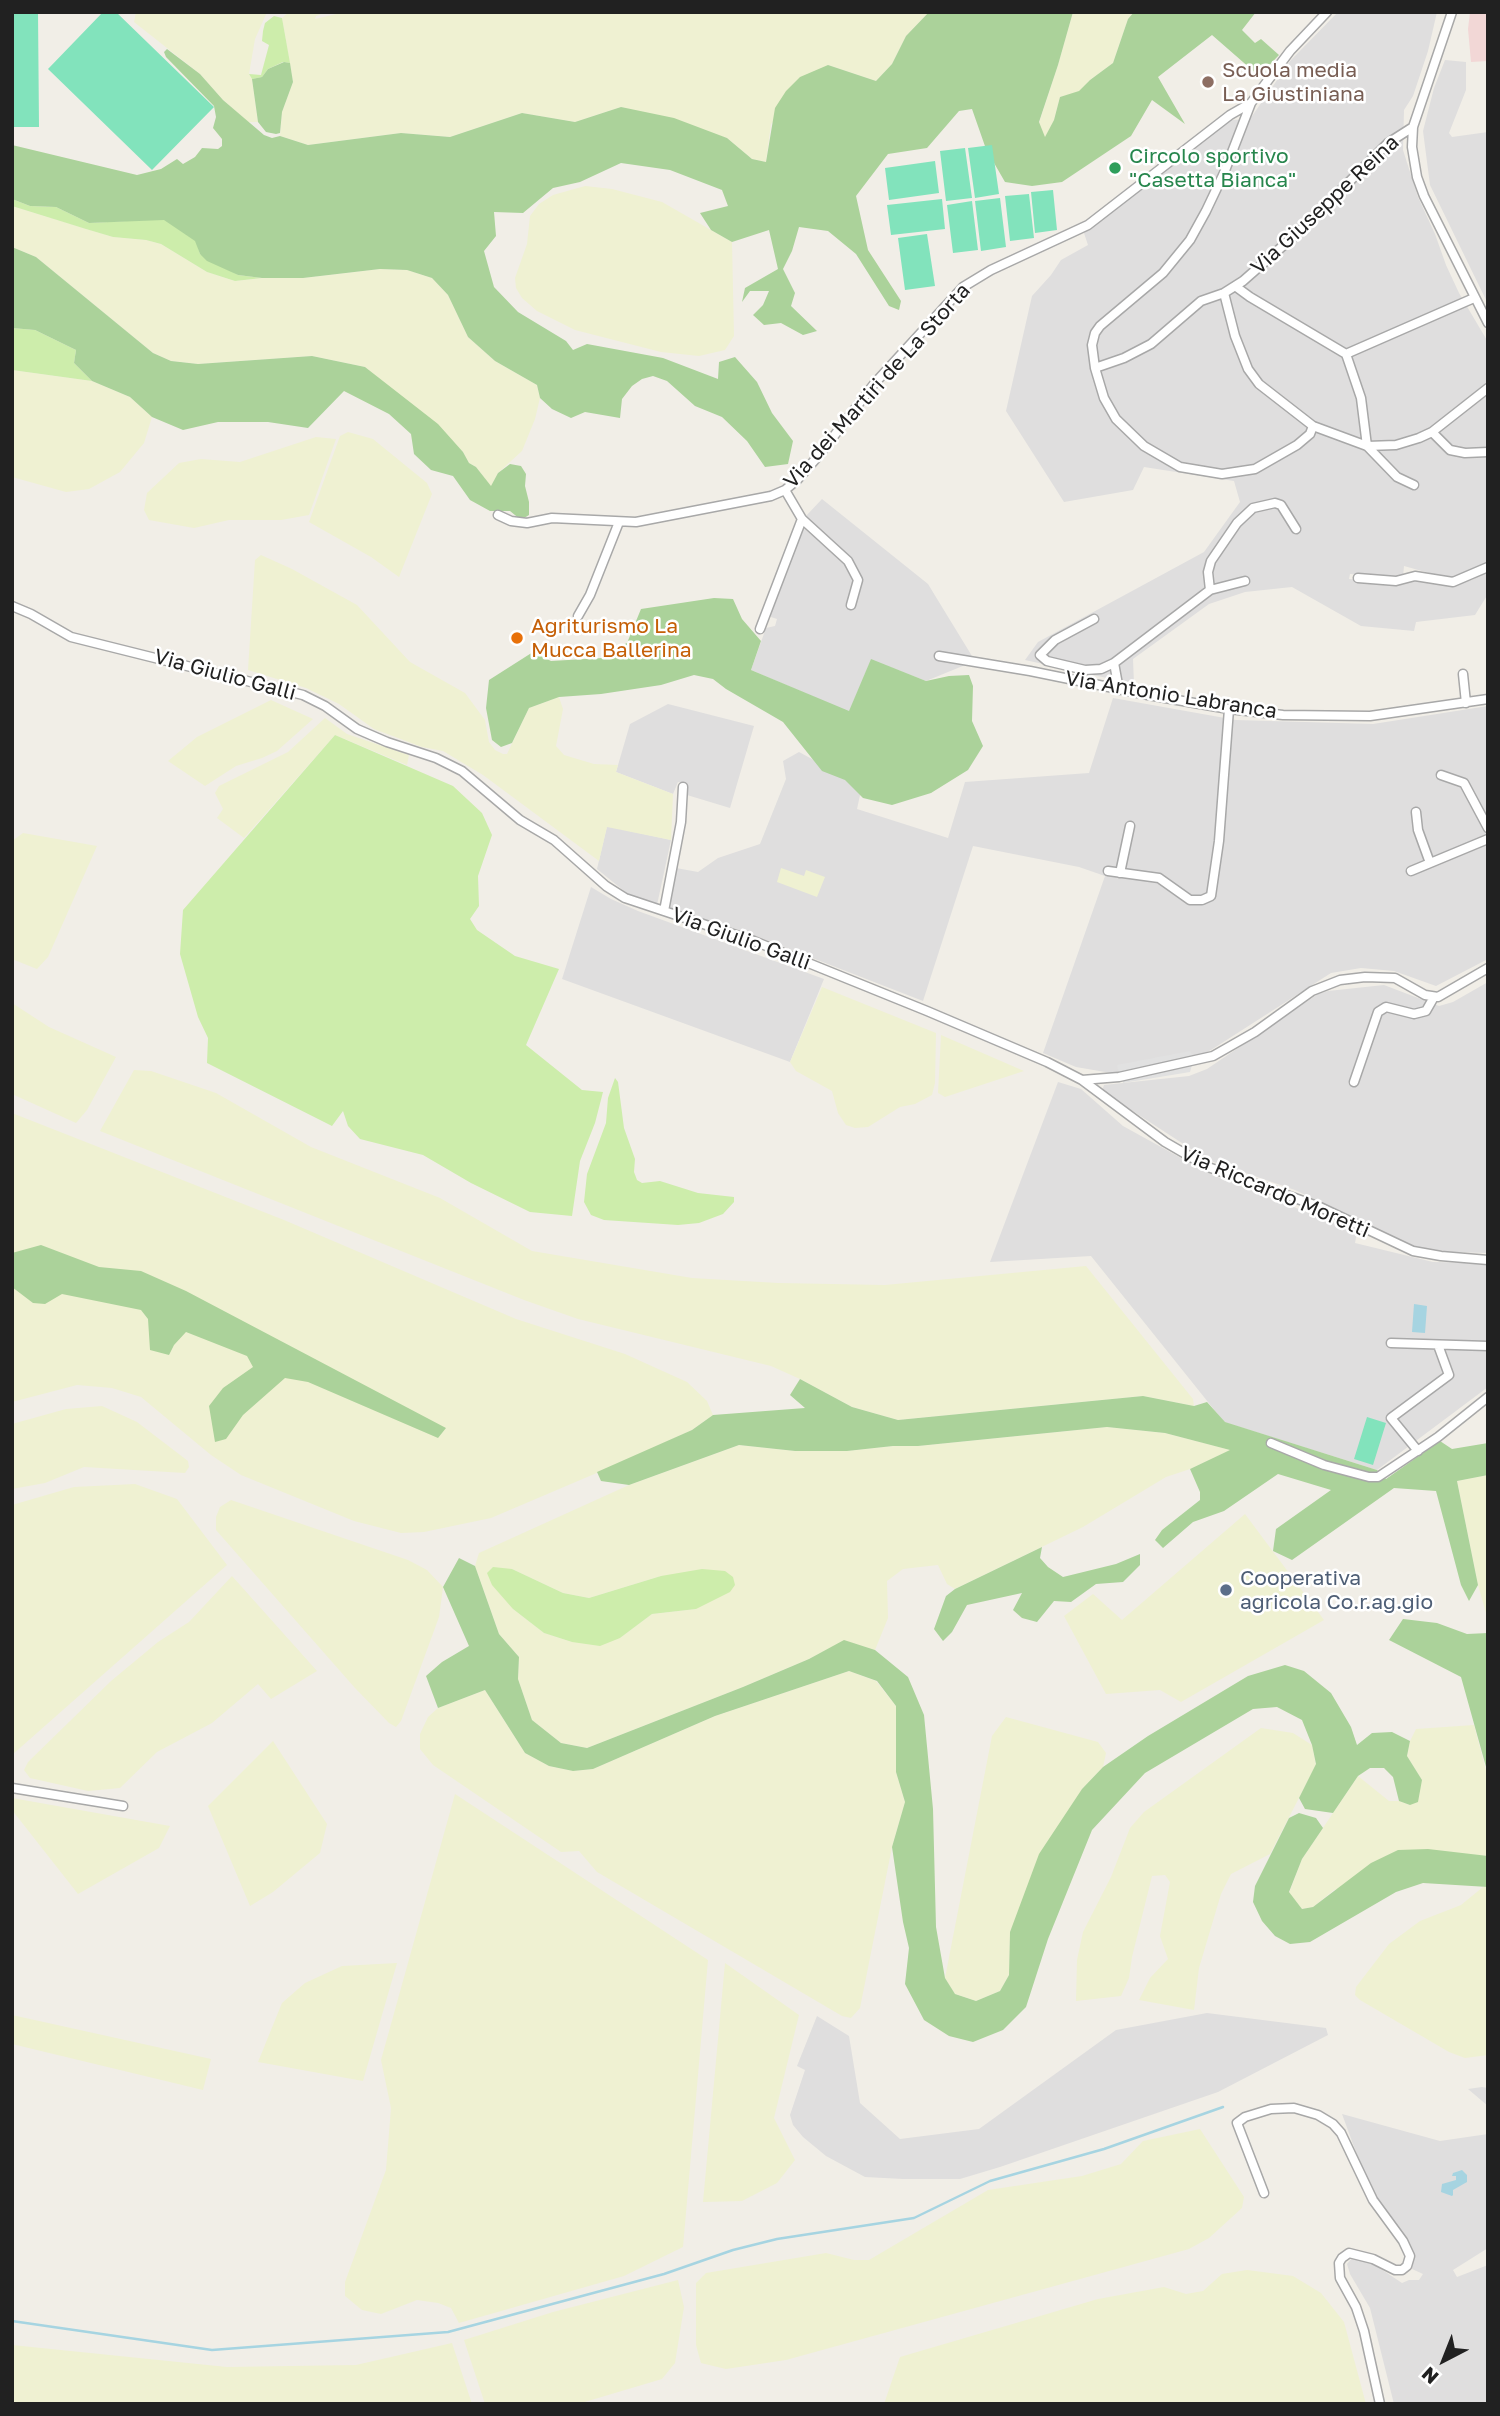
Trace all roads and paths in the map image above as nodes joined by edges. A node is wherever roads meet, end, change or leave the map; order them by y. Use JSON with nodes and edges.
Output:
{"nodes":[{"id":1,"x":1327,"y":12,"type":"edge"},
{"id":2,"x":1452,"y":12,"type":"edge"},
{"id":3,"x":1251,"y":103,"type":"junction"},
{"id":4,"x":1413,"y":127,"type":"junction"},
{"id":5,"x":1235,"y":286,"type":"junction"},
{"id":6,"x":1224,"y":293,"type":"junction"},
{"id":7,"x":1474,"y":298,"type":"junction"},
{"id":8,"x":1488,"y":323,"type":"edge"},
{"id":9,"x":1346,"y":354,"type":"junction"},
{"id":10,"x":1095,"y":368,"type":"junction"},
{"id":11,"x":1488,"y":388,"type":"edge"},
{"id":12,"x":1312,"y":426,"type":"junction"},
{"id":13,"x":1432,"y":432,"type":"junction"},
{"id":14,"x":1367,"y":446,"type":"junction"},
{"id":15,"x":1488,"y":452,"type":"edge"},
{"id":16,"x":1414,"y":485,"type":"dead end"},
{"id":17,"x":785,"y":490,"type":"junction"},
{"id":18,"x":498,"y":515,"type":"dead end"},
{"id":19,"x":802,"y":519,"type":"junction"},
{"id":20,"x":619,"y":522,"type":"junction"},
{"id":21,"x":1296,"y":528,"type":"dead end"},
{"id":22,"x":1488,"y":567,"type":"edge"},
{"id":23,"x":1358,"y":578,"type":"dead end"},
{"id":24,"x":1245,"y":581,"type":"dead end"},
{"id":25,"x":1210,"y":590,"type":"junction"},
{"id":26,"x":851,"y":605,"type":"dead end"},
{"id":27,"x":12,"y":606,"type":"edge"},
{"id":28,"x":578,"y":616,"type":"dead end"},
{"id":29,"x":1094,"y":619,"type":"dead end"},
{"id":30,"x":760,"y":629,"type":"dead end"},
{"id":31,"x":939,"y":656,"type":"dead end"},
{"id":32,"x":1114,"y":663,"type":"junction"},
{"id":33,"x":1463,"y":674,"type":"dead end"},
{"id":34,"x":1119,"y":690,"type":"junction"},
{"id":35,"x":1488,"y":699,"type":"edge"},
{"id":36,"x":1466,"y":703,"type":"junction"},
{"id":37,"x":1228,"y":709,"type":"junction"},
{"id":38,"x":1441,"y":775,"type":"dead end"},
{"id":39,"x":683,"y":787,"type":"dead end"},
{"id":40,"x":1416,"y":812,"type":"dead end"},
{"id":41,"x":1130,"y":826,"type":"dead end"},
{"id":42,"x":1488,"y":828,"type":"edge"},
{"id":43,"x":1488,"y":839,"type":"edge"},
{"id":44,"x":1430,"y":863,"type":"junction"},
{"id":45,"x":1108,"y":871,"type":"dead end"},
{"id":46,"x":1411,"y":871,"type":"dead end"},
{"id":47,"x":1120,"y":873,"type":"junction"},
{"id":48,"x":664,"y":911,"type":"junction"},
{"id":49,"x":1488,"y":968,"type":"edge"},
{"id":50,"x":1434,"y":997,"type":"junction"},
{"id":51,"x":1082,"y":1080,"type":"junction"},
{"id":52,"x":1354,"y":1082,"type":"dead end"},
{"id":53,"x":1488,"y":1259,"type":"edge"},
{"id":54,"x":1391,"y":1343,"type":"dead end"},
{"id":55,"x":1438,"y":1345,"type":"junction"},
{"id":56,"x":1488,"y":1346,"type":"edge"},
{"id":57,"x":1488,"y":1397,"type":"edge"},
{"id":58,"x":1271,"y":1443,"type":"dead end"},
{"id":59,"x":1418,"y":1451,"type":"junction"},
{"id":60,"x":12,"y":1788,"type":"edge"},
{"id":61,"x":123,"y":1806,"type":"dead end"},
{"id":62,"x":1264,"y":2193,"type":"dead end"},
{"id":63,"x":1380,"y":2404,"type":"edge"}],
"edges":[{"from":1,"to":3,"type":"street"},
{"from":2,"to":4,"type":"street"},
{"from":3,"to":10,"type":"street"},
{"from":3,"to":17,"type":"street","name":"Via dei Martiri de La Storta"},
{"from":4,"to":5,"type":"street","name":"Via Giuseppe Reina"},
{"from":4,"to":7,"type":"street"},
{"from":5,"to":6,"type":"street","name":"Via Giuseppe Reina"},
{"from":5,"to":9,"type":"street"},
{"from":6,"to":10,"type":"street","name":"Via Giuseppe Reina"},
{"from":6,"to":12,"type":"street"},
{"from":7,"to":8,"type":"street"},
{"from":7,"to":9,"type":"street"},
{"from":9,"to":14,"type":"street"},
{"from":10,"to":12,"type":"street"},
{"from":11,"to":13,"type":"street"},
{"from":12,"to":14,"type":"street"},
{"from":13,"to":14,"type":"street"},
{"from":13,"to":15,"type":"street"},
{"from":14,"to":16,"type":"street"},
{"from":17,"to":19,"type":"street"},
{"from":17,"to":20,"type":"street","name":"Via dei Martiri de La Storta"},
{"from":18,"to":20,"type":"street","name":"Via dei Martiri de La Storta"},
{"from":19,"to":26,"type":"street"},
{"from":19,"to":30,"type":"street"},
{"from":20,"to":28,"type":"street"},
{"from":21,"to":25,"type":"street"},
{"from":22,"to":23,"type":"street"},
{"from":24,"to":25,"type":"street"},
{"from":25,"to":32,"type":"street"},
{"from":27,"to":48,"type":"street","name":"Via Giulio Galli"},
{"from":29,"to":32,"type":"street"},
{"from":31,"to":34,"type":"street","name":"Via Antonio Labranca"},
{"from":32,"to":34,"type":"street"},
{"from":33,"to":36,"type":"street"},
{"from":34,"to":37,"type":"street","name":"Via Antonio Labranca"},
{"from":35,"to":36,"type":"street","name":"Via Antonio Labranca"},
{"from":36,"to":37,"type":"street","name":"Via Antonio Labranca"},
{"from":37,"to":47,"type":"street"},
{"from":38,"to":42,"type":"street"},
{"from":39,"to":48,"type":"street"},
{"from":40,"to":44,"type":"street"},
{"from":41,"to":47,"type":"street"},
{"from":43,"to":44,"type":"street"},
{"from":44,"to":46,"type":"street"},
{"from":45,"to":47,"type":"street"},
{"from":48,"to":51,"type":"street","name":"Via Giulio Galli"},
{"from":49,"to":50,"type":"street"},
{"from":50,"to":51,"type":"street"},
{"from":50,"to":52,"type":"street"},
{"from":51,"to":53,"type":"street","name":"Via Riccardo Moretti"},
{"from":54,"to":55,"type":"street"},
{"from":55,"to":56,"type":"street"},
{"from":55,"to":59,"type":"street"},
{"from":57,"to":59,"type":"street"},
{"from":58,"to":59,"type":"street"},
{"from":60,"to":61,"type":"street"},
{"from":62,"to":63,"type":"street"}]}
